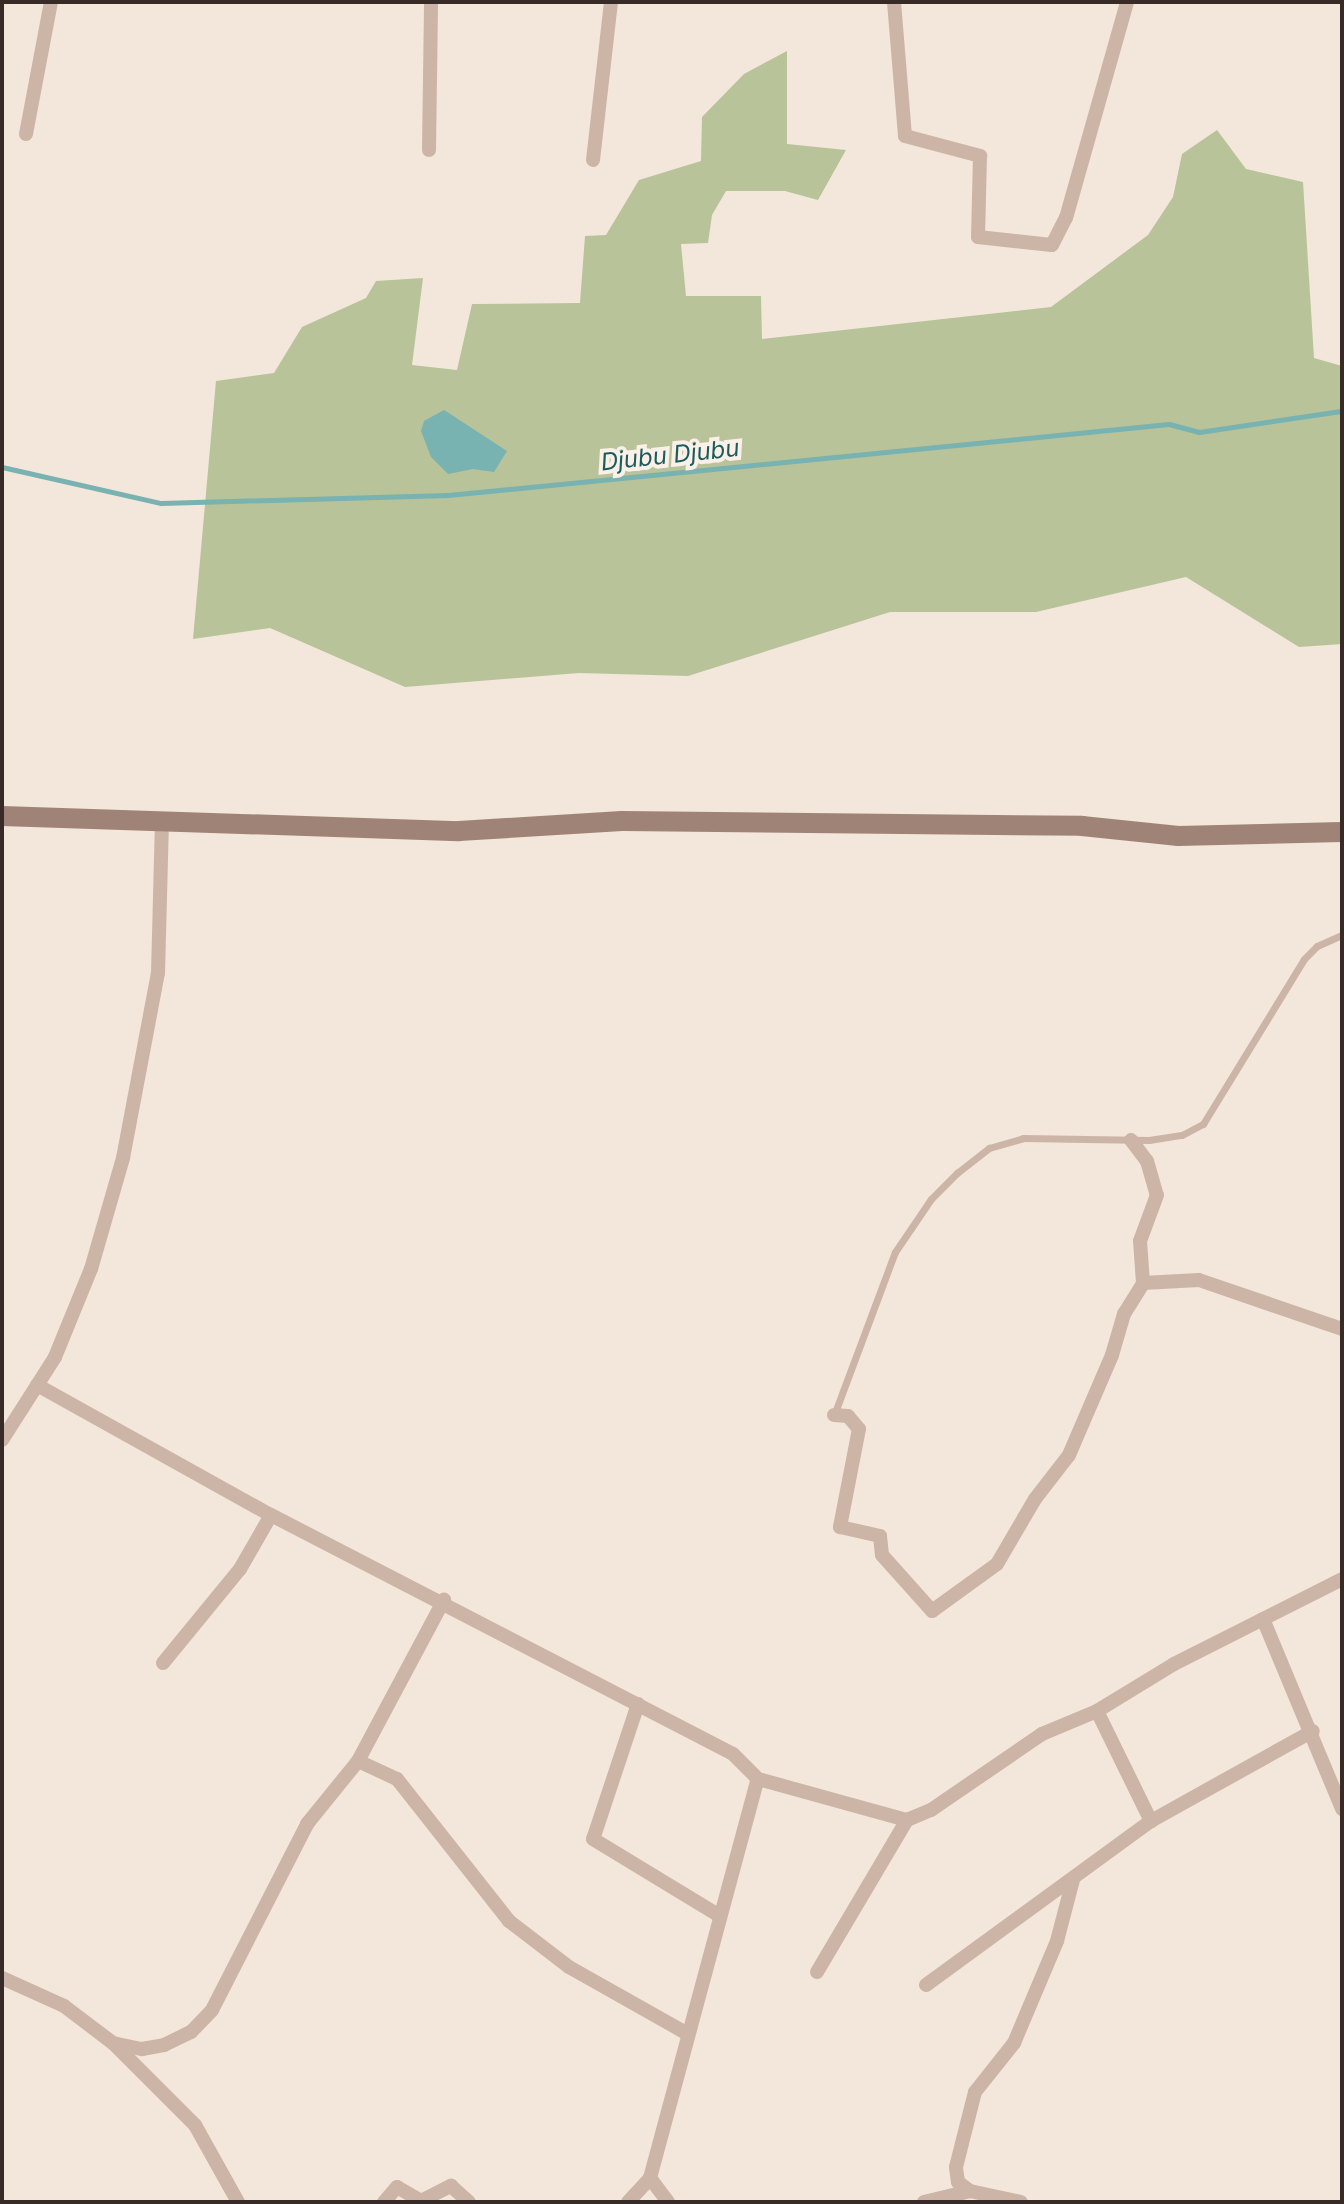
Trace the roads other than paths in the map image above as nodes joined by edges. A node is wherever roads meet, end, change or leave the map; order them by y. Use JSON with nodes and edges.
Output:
{"nodes":[{"id":1,"x":51,"y":2,"type":"edge"},
{"id":2,"x":431,"y":2,"type":"edge"},
{"id":3,"x":611,"y":2,"type":"edge"},
{"id":4,"x":894,"y":2,"type":"edge"},
{"id":5,"x":1127,"y":2,"type":"edge"},
{"id":6,"x":26,"y":134,"type":"dead end"},
{"id":7,"x":429,"y":150,"type":"dead end"},
{"id":8,"x":593,"y":160,"type":"dead end"},
{"id":9,"x":2,"y":816,"type":"edge"},
{"id":10,"x":162,"y":822,"type":"junction"},
{"id":11,"x":1342,"y":832,"type":"edge"},
{"id":12,"x":1342,"y":935,"type":"edge"},
{"id":13,"x":1131,"y":1140,"type":"junction"},
{"id":14,"x":1143,"y":1283,"type":"junction"},
{"id":15,"x":1342,"y":1329,"type":"edge"},
{"id":16,"x":37,"y":1385,"type":"junction"},
{"id":17,"x":834,"y":1415,"type":"joint"},
{"id":18,"x":2,"y":1440,"type":"edge"},
{"id":19,"x":271,"y":1515,"type":"junction"},
{"id":20,"x":1340,"y":1584,"type":"edge"},
{"id":21,"x":444,"y":1600,"type":"junction"},
{"id":22,"x":1263,"y":1619,"type":"junction"},
{"id":23,"x":163,"y":1663,"type":"dead end"},
{"id":24,"x":638,"y":1704,"type":"junction"},
{"id":25,"x":1097,"y":1711,"type":"junction"},
{"id":26,"x":1313,"y":1731,"type":"junction"},
{"id":27,"x":358,"y":1761,"type":"junction"},
{"id":28,"x":758,"y":1779,"type":"junction"},
{"id":29,"x":1342,"y":1809,"type":"edge"},
{"id":30,"x":907,"y":1820,"type":"junction"},
{"id":31,"x":1151,"y":1821,"type":"junction"},
{"id":32,"x":1073,"y":1880,"type":"junction"},
{"id":33,"x":718,"y":1915,"type":"junction"},
{"id":34,"x":817,"y":1972,"type":"dead end"},
{"id":35,"x":2,"y":1978,"type":"edge"},
{"id":36,"x":926,"y":1985,"type":"dead end"},
{"id":37,"x":686,"y":2033,"type":"junction"},
{"id":38,"x":113,"y":2043,"type":"junction"},
{"id":39,"x":650,"y":2178,"type":"junction"},
{"id":40,"x":970,"y":2191,"type":"junction"},
{"id":41,"x":1016,"y":2201,"type":"edge"},
{"id":42,"x":238,"y":2202,"type":"edge"},
{"id":43,"x":384,"y":2202,"type":"edge"},
{"id":44,"x":469,"y":2202,"type":"edge"},
{"id":45,"x":628,"y":2202,"type":"edge"},
{"id":46,"x":668,"y":2202,"type":"edge"},
{"id":47,"x":924,"y":2202,"type":"edge"}],
"edges":[{"from":1,"to":6,"type":"street"},
{"from":2,"to":7,"type":"street"},
{"from":3,"to":8,"type":"street"},
{"from":4,"to":5,"type":"street"},
{"from":9,"to":10,"type":"street"},
{"from":10,"to":11,"type":"street"},
{"from":10,"to":16,"type":"street"},
{"from":12,"to":13,"type":"lane"},
{"from":13,"to":14,"type":"street"},
{"from":13,"to":17,"type":"lane"},
{"from":14,"to":15,"type":"street"},
{"from":14,"to":17,"type":"street"},
{"from":16,"to":18,"type":"street"},
{"from":16,"to":19,"type":"street"},
{"from":19,"to":21,"type":"street"},
{"from":19,"to":23,"type":"street"},
{"from":20,"to":22,"type":"street"},
{"from":21,"to":24,"type":"street"},
{"from":21,"to":27,"type":"street"},
{"from":22,"to":25,"type":"street"},
{"from":22,"to":26,"type":"street"},
{"from":24,"to":28,"type":"street"},
{"from":24,"to":33,"type":"street"},
{"from":25,"to":30,"type":"street"},
{"from":25,"to":31,"type":"street"},
{"from":26,"to":29,"type":"street"},
{"from":26,"to":31,"type":"street"},
{"from":27,"to":37,"type":"street"},
{"from":27,"to":38,"type":"street"},
{"from":28,"to":30,"type":"street"},
{"from":28,"to":33,"type":"street"},
{"from":30,"to":34,"type":"street"},
{"from":31,"to":32,"type":"street"},
{"from":32,"to":36,"type":"street"},
{"from":32,"to":40,"type":"street"},
{"from":33,"to":37,"type":"street"},
{"from":35,"to":38,"type":"street"},
{"from":37,"to":39,"type":"street"},
{"from":38,"to":42,"type":"street"},
{"from":39,"to":45,"type":"street"},
{"from":39,"to":46,"type":"street"},
{"from":40,"to":41,"type":"street"},
{"from":40,"to":47,"type":"street"},
{"from":43,"to":44,"type":"street"}]}
